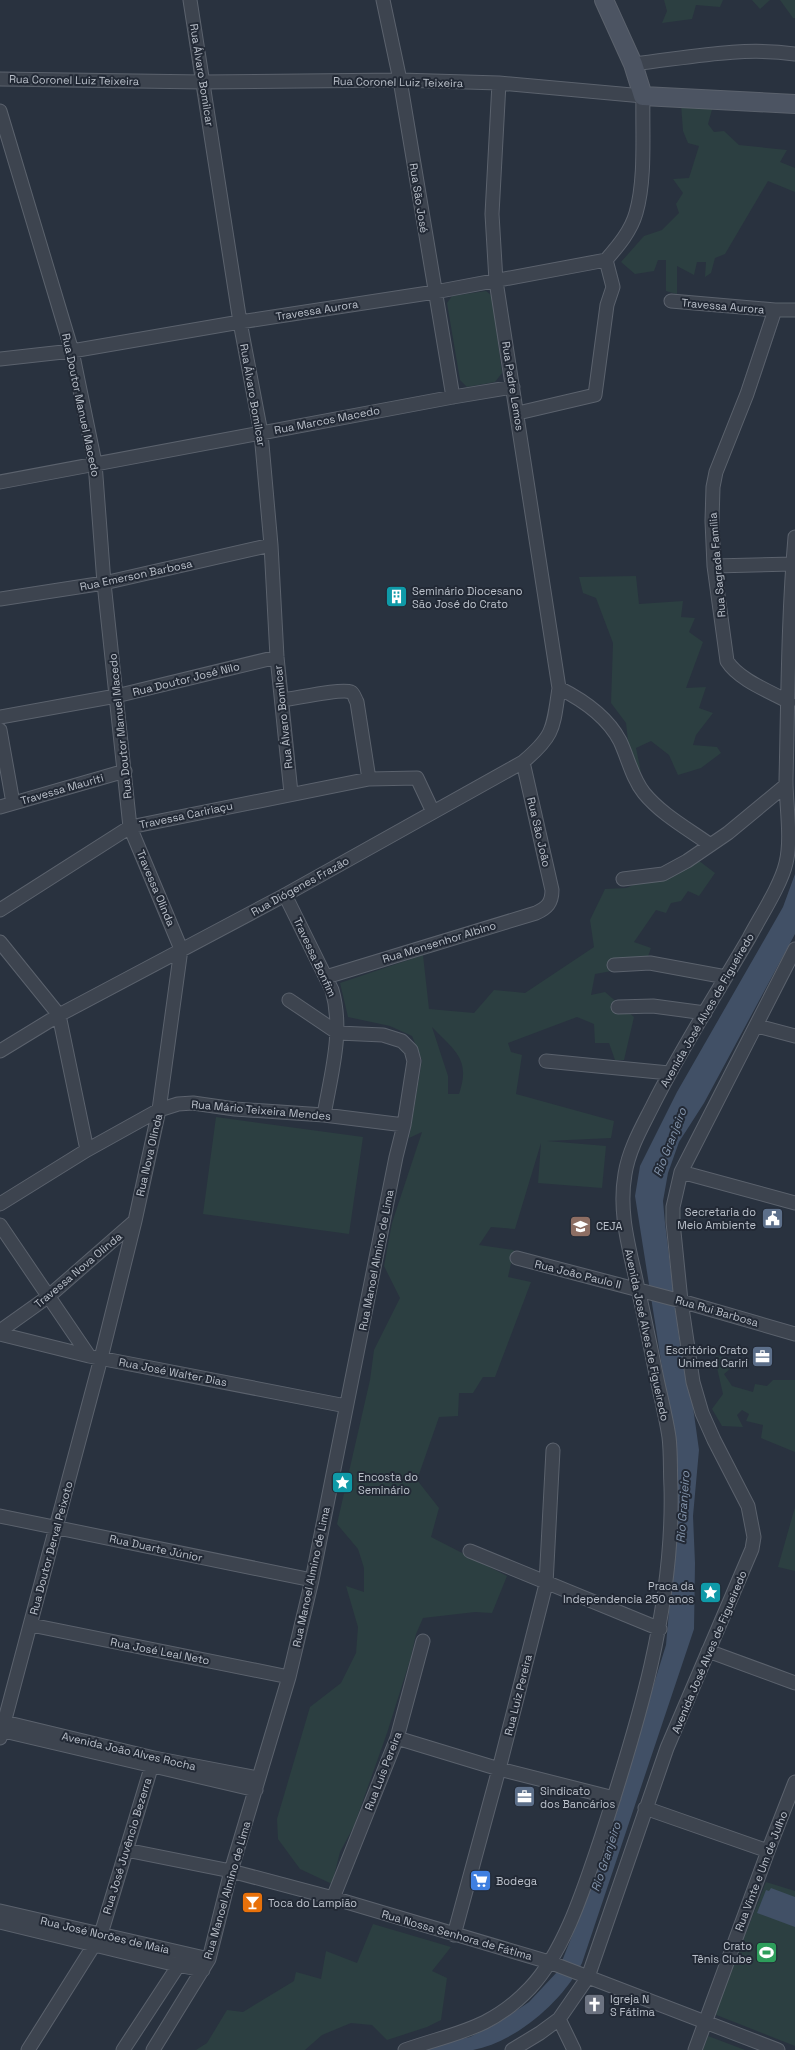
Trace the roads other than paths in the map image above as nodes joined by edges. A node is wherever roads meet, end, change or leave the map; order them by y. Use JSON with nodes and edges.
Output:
{"nodes":[{"id":1,"x":190,"y":0,"type":"edge"},
{"id":2,"x":383,"y":0,"type":"edge"},
{"id":3,"x":604,"y":0,"type":"edge"},
{"id":4,"x":795,"y":54,"type":"edge"},
{"id":5,"x":633,"y":64,"type":"junction"},
{"id":6,"x":0,"y":79,"type":"edge"},
{"id":7,"x":400,"y":80,"type":"junction"},
{"id":8,"x":203,"y":82,"type":"junction"},
{"id":9,"x":499,"y":83,"type":"junction"},
{"id":10,"x":643,"y":96,"type":"junction"},
{"id":11,"x":795,"y":104,"type":"edge"},
{"id":12,"x":0,"y":111,"type":"edge"},
{"id":13,"x":606,"y":260,"type":"junction"},
{"id":14,"x":496,"y":281,"type":"junction"},
{"id":15,"x":435,"y":292,"type":"junction"},
{"id":16,"x":671,"y":301,"type":"dead end"},
{"id":17,"x":794,"y":308,"type":"edge"},
{"id":18,"x":775,"y":310,"type":"junction"},
{"id":19,"x":240,"y":322,"type":"junction"},
{"id":20,"x":72,"y":351,"type":"junction"},
{"id":21,"x":0,"y":359,"type":"edge"},
{"id":22,"x":513,"y":387,"type":"junction"},
{"id":23,"x":454,"y":397,"type":"junction"},
{"id":24,"x":518,"y":413,"type":"junction"},
{"id":25,"x":261,"y":433,"type":"junction"},
{"id":26,"x":95,"y":463,"type":"junction"},
{"id":27,"x":0,"y":482,"type":"edge"},
{"id":28,"x":795,"y":537,"type":"edge"},
{"id":29,"x":271,"y":544,"type":"junction"},
{"id":30,"x":793,"y":564,"type":"junction"},
{"id":31,"x":714,"y":566,"type":"junction"},
{"id":32,"x":104,"y":583,"type":"junction"},
{"id":33,"x":0,"y":599,"type":"edge"},
{"id":34,"x":277,"y":657,"type":"junction"},
{"id":35,"x":559,"y":688,"type":"junction"},
{"id":36,"x":116,"y":696,"type":"junction"},
{"id":37,"x":282,"y":700,"type":"junction"},
{"id":38,"x":789,"y":702,"type":"junction"},
{"id":39,"x":0,"y":717,"type":"edge"},
{"id":40,"x":0,"y":730,"type":"edge"},
{"id":41,"x":523,"y":762,"type":"junction"},
{"id":42,"x":125,"y":771,"type":"junction"},
{"id":43,"x":369,"y":779,"type":"junction"},
{"id":44,"x":786,"y":785,"type":"junction"},
{"id":45,"x":291,"y":793,"type":"junction"},
{"id":46,"x":14,"y":803,"type":"junction"},
{"id":47,"x":0,"y":807,"type":"edge"},
{"id":48,"x":433,"y":812,"type":"junction"},
{"id":49,"x":130,"y":827,"type":"junction"},
{"id":50,"x":709,"y":844,"type":"junction"},
{"id":51,"x":623,"y":880,"type":"dead end"},
{"id":52,"x":285,"y":896,"type":"junction"},
{"id":53,"x":550,"y":902,"type":"joint"},
{"id":54,"x":0,"y":910,"type":"edge"},
{"id":55,"x":0,"y":942,"type":"edge"},
{"id":56,"x":182,"y":949,"type":"junction"},
{"id":57,"x":795,"y":949,"type":"edge"},
{"id":58,"x":614,"y":965,"type":"dead end"},
{"id":59,"x":326,"y":977,"type":"junction"},
{"id":60,"x":726,"y":977,"type":"junction"},
{"id":61,"x":289,"y":1000,"type":"dead end"},
{"id":62,"x":618,"y":1007,"type":"dead end"},
{"id":63,"x":705,"y":1013,"type":"junction"},
{"id":64,"x":58,"y":1014,"type":"junction"},
{"id":65,"x":757,"y":1026,"type":"junction"},
{"id":66,"x":338,"y":1033,"type":"junction"},
{"id":67,"x":795,"y":1036,"type":"edge"},
{"id":68,"x":0,"y":1051,"type":"edge"},
{"id":69,"x":546,"y":1061,"type":"dead end"},
{"id":70,"x":669,"y":1073,"type":"junction"},
{"id":71,"x":159,"y":1110,"type":"junction"},
{"id":72,"x":324,"y":1115,"type":"junction"},
{"id":73,"x":404,"y":1125,"type":"junction"},
{"id":74,"x":87,"y":1150,"type":"junction"},
{"id":75,"x":681,"y":1172,"type":"junction"},
{"id":76,"x":795,"y":1203,"type":"edge"},
{"id":77,"x":0,"y":1204,"type":"edge"},
{"id":78,"x":135,"y":1221,"type":"junction"},
{"id":79,"x":0,"y":1225,"type":"edge"},
{"id":80,"x":517,"y":1258,"type":"dead end"},
{"id":81,"x":639,"y":1290,"type":"junction"},
{"id":82,"x":50,"y":1296,"type":"junction"},
{"id":83,"x":681,"y":1300,"type":"junction"},
{"id":84,"x":0,"y":1332,"type":"edge"},
{"id":85,"x":795,"y":1334,"type":"edge"},
{"id":86,"x":95,"y":1357,"type":"junction"},
{"id":87,"x":346,"y":1406,"type":"junction"},
{"id":88,"x":554,"y":1450,"type":"dead end"},
{"id":89,"x":0,"y":1516,"type":"edge"},
{"id":90,"x":56,"y":1527,"type":"junction"},
{"id":91,"x":470,"y":1551,"type":"dead end"},
{"id":92,"x":312,"y":1580,"type":"junction"},
{"id":93,"x":546,"y":1584,"type":"junction"},
{"id":94,"x":31,"y":1625,"type":"junction"},
{"id":95,"x":660,"y":1629,"type":"junction"},
{"id":96,"x":423,"y":1641,"type":"dead end"},
{"id":97,"x":708,"y":1651,"type":"junction"},
{"id":98,"x":289,"y":1677,"type":"junction"},
{"id":99,"x":795,"y":1682,"type":"edge"},
{"id":100,"x":1,"y":1728,"type":"edge"},
{"id":101,"x":397,"y":1738,"type":"junction"},
{"id":102,"x":152,"y":1762,"type":"junction"},
{"id":103,"x":499,"y":1770,"type":"junction"},
{"id":104,"x":795,"y":1782,"type":"edge"},
{"id":105,"x":257,"y":1784,"type":"junction"},
{"id":106,"x":614,"y":1798,"type":"junction"},
{"id":107,"x":645,"y":1808,"type":"junction"},
{"id":108,"x":126,"y":1850,"type":"junction"},
{"id":109,"x":768,"y":1851,"type":"junction"},
{"id":110,"x":231,"y":1871,"type":"junction"},
{"id":111,"x":333,"y":1898,"type":"junction"},
{"id":112,"x":0,"y":1911,"type":"edge"},
{"id":113,"x":2,"y":1927,"type":"edge"},
{"id":114,"x":454,"y":1935,"type":"junction"},
{"id":115,"x":98,"y":1939,"type":"junction"},
{"id":116,"x":188,"y":1954,"type":"junction"},
{"id":117,"x":553,"y":1963,"type":"junction"},
{"id":118,"x":206,"y":1964,"type":"junction"},
{"id":119,"x":177,"y":1965,"type":"junction"},
{"id":120,"x":584,"y":1976,"type":"junction"},
{"id":121,"x":559,"y":2019,"type":"junction"},
{"id":122,"x":705,"y":2023,"type":"junction"},
{"id":123,"x":28,"y":2050,"type":"edge"},
{"id":124,"x":123,"y":2050,"type":"edge"},
{"id":125,"x":153,"y":2050,"type":"edge"},
{"id":126,"x":405,"y":2050,"type":"edge"},
{"id":127,"x":512,"y":2050,"type":"edge"},
{"id":128,"x":574,"y":2050,"type":"edge"},
{"id":129,"x":695,"y":2050,"type":"edge"},
{"id":130,"x":778,"y":2050,"type":"edge"}],
"edges":[{"from":1,"to":8,"type":"street","name":"Rua Álvaro Bomilcar"},
{"from":2,"to":7,"type":"street","name":"Rua São José"},
{"from":3,"to":5,"type":"main road"},
{"from":4,"to":5,"type":"street"},
{"from":5,"to":10,"type":"main road"},
{"from":6,"to":8,"type":"street","name":"Rua Coronel Luiz Teixeira"},
{"from":7,"to":8,"type":"street","name":"Rua Coronel Luiz Teixeira"},
{"from":7,"to":9,"type":"street","name":"Rua Coronel Luiz Teixeira"},
{"from":7,"to":15,"type":"street","name":"Rua São José"},
{"from":8,"to":19,"type":"street","name":"Rua Álvaro Bomilcar"},
{"from":9,"to":10,"type":"street","name":"Rua Coronel Luiz Teixeira"},
{"from":9,"to":14,"type":"street","name":"Rua Padre Lemos"},
{"from":10,"to":11,"type":"main road","name":"Rua Coronel Luiz Teixeira"},
{"from":10,"to":13,"type":"street"},
{"from":12,"to":20,"type":"street","name":"Rua Doutor Manuel Macedo"},
{"from":13,"to":14,"type":"street","name":"Travessa Aurora"},
{"from":13,"to":24,"type":"street"},
{"from":14,"to":15,"type":"street","name":"Travessa Aurora"},
{"from":14,"to":22,"type":"street","name":"Rua Padre Lemos"},
{"from":15,"to":19,"type":"street","name":"Travessa Aurora"},
{"from":15,"to":23,"type":"street","name":"Rua São José"},
{"from":16,"to":18,"type":"street","name":"Travessa Aurora"},
{"from":17,"to":18,"type":"street"},
{"from":18,"to":31,"type":"street","name":"Rua Sagrada Família"},
{"from":19,"to":20,"type":"street","name":"Travessa Aurora"},
{"from":19,"to":25,"type":"street","name":"Rua Álvaro Bomilcar"},
{"from":20,"to":21,"type":"street","name":"Travessa Aurora"},
{"from":20,"to":26,"type":"street","name":"Rua Doutor Manuel Macedo"},
{"from":22,"to":23,"type":"street","name":"Rua Marcos Macedo"},
{"from":22,"to":24,"type":"street","name":"Rua Padre Lemos"},
{"from":23,"to":25,"type":"street","name":"Rua Marcos Macedo"},
{"from":24,"to":35,"type":"street","name":"Rua Padre Lemos"},
{"from":25,"to":26,"type":"street","name":"Rua Marcos Macedo"},
{"from":25,"to":29,"type":"street","name":"Rua Álvaro Bomilcar"},
{"from":26,"to":27,"type":"street","name":"Rua Marcos Macedo"},
{"from":26,"to":32,"type":"street","name":"Rua Doutor Manuel Macedo"},
{"from":28,"to":30,"type":"street","name":"Avenida José Alves de Figueiredo"},
{"from":29,"to":32,"type":"street","name":"Rua Emerson Barbosa"},
{"from":29,"to":34,"type":"street","name":"Rua Álvaro Bomilcar"},
{"from":30,"to":31,"type":"street"},
{"from":30,"to":38,"type":"street","name":"Avenida José Alves de Figueiredo"},
{"from":31,"to":38,"type":"street","name":"Rua Sagrada Família"},
{"from":32,"to":33,"type":"street","name":"Rua Emerson Barbosa"},
{"from":32,"to":36,"type":"street","name":"Rua Doutor Manuel Macedo"},
{"from":34,"to":36,"type":"street","name":"Rua Doutor José Nilo"},
{"from":34,"to":37,"type":"street","name":"Rua Álvaro Bomilcar"},
{"from":35,"to":41,"type":"street","name":"Rua Diógenes Frazão"},
{"from":35,"to":50,"type":"street"},
{"from":36,"to":39,"type":"street","name":"Rua Doutor José Nilo"},
{"from":36,"to":42,"type":"street","name":"Rua Doutor Manuel Macedo"},
{"from":37,"to":43,"type":"street"},
{"from":37,"to":45,"type":"street","name":"Rua Álvaro Bomilcar"},
{"from":38,"to":44,"type":"street","name":"Avenida José Alves de Figueiredo"},
{"from":40,"to":46,"type":"street"},
{"from":41,"to":48,"type":"street","name":"Rua Diógenes Frazão"},
{"from":41,"to":53,"type":"street","name":"Rua São João"},
{"from":42,"to":46,"type":"street","name":"Travessa Mauriti"},
{"from":42,"to":49,"type":"street","name":"Rua Doutor Manuel Macedo"},
{"from":43,"to":45,"type":"street","name":"Travessa Caririaçu"},
{"from":43,"to":48,"type":"street","name":"Travessa Caririaçu"},
{"from":44,"to":50,"type":"street"},
{"from":44,"to":60,"type":"street","name":"Avenida José Alves de Figueiredo"},
{"from":45,"to":49,"type":"street","name":"Travessa Caririaçu"},
{"from":46,"to":47,"type":"street","name":"Travessa Mauriti"},
{"from":48,"to":52,"type":"street","name":"Rua Diógenes Frazão"},
{"from":49,"to":54,"type":"street","name":"Travessa Caririaçu"},
{"from":49,"to":56,"type":"street","name":"Travessa Olinda"},
{"from":50,"to":51,"type":"street"},
{"from":52,"to":56,"type":"street","name":"Rua Diógenes Frazão"},
{"from":52,"to":59,"type":"street","name":"Travessa Bonfim"},
{"from":53,"to":59,"type":"street","name":"Rua Monsenhor Albino"},
{"from":55,"to":64,"type":"street"},
{"from":56,"to":64,"type":"street","name":"Rua Diógenes Frazão"},
{"from":56,"to":71,"type":"street","name":"Rua Nova Olinda"},
{"from":57,"to":65,"type":"street","name":"Avenida José Alves de Figueiredo"},
{"from":58,"to":60,"type":"street"},
{"from":59,"to":66,"type":"street","name":"Travessa Bonfim"},
{"from":60,"to":63,"type":"street","name":"Avenida José Alves de Figueiredo"},
{"from":61,"to":66,"type":"street"},
{"from":62,"to":63,"type":"street"},
{"from":63,"to":70,"type":"street","name":"Avenida José Alves de Figueiredo"},
{"from":64,"to":68,"type":"street","name":"Rua Diógenes Frazão"},
{"from":64,"to":74,"type":"street"},
{"from":65,"to":67,"type":"street"},
{"from":65,"to":75,"type":"street","name":"Avenida José Alves de Figueiredo"},
{"from":66,"to":72,"type":"street","name":"Travessa Bonfim"},
{"from":66,"to":73,"type":"street","name":"Rua Manoel Almino de Lima"},
{"from":69,"to":70,"type":"street"},
{"from":70,"to":81,"type":"street","name":"Avenida José Alves de Figueiredo"},
{"from":71,"to":72,"type":"street","name":"Rua Mário Teixeira Mendes"},
{"from":71,"to":74,"type":"street","name":"Rua Mário Teixeira Mendes"},
{"from":71,"to":78,"type":"street","name":"Rua Nova Olinda"},
{"from":72,"to":73,"type":"street","name":"Rua Mário Teixeira Mendes"},
{"from":73,"to":87,"type":"street","name":"Rua Manoel Almino de Lima"},
{"from":74,"to":77,"type":"street","name":"Rua Mário Teixeira Mendes"},
{"from":75,"to":76,"type":"street"},
{"from":75,"to":83,"type":"street","name":"Avenida José Alves de Figueiredo"},
{"from":78,"to":82,"type":"street","name":"Travessa Nova Olinda"},
{"from":78,"to":86,"type":"street","name":"Rua Nova Olinda"},
{"from":79,"to":82,"type":"street"},
{"from":80,"to":81,"type":"street","name":"Rua João Paulo II"},
{"from":81,"to":83,"type":"street","name":"Rua Rui Barbosa"},
{"from":81,"to":95,"type":"street","name":"Avenida José Alves de Figueiredo"},
{"from":82,"to":84,"type":"street","name":"Travessa Nova Olinda"},
{"from":82,"to":86,"type":"street"},
{"from":83,"to":85,"type":"street","name":"Rua Rui Barbosa"},
{"from":83,"to":97,"type":"street","name":"Avenida José Alves de Figueiredo"},
{"from":84,"to":86,"type":"street","name":"Rua José Walter Dias"},
{"from":86,"to":87,"type":"street","name":"Rua José Walter Dias"},
{"from":86,"to":90,"type":"street","name":"Rua Doutor Derval Peixoto"},
{"from":87,"to":92,"type":"street","name":"Rua Manoel Almino de Lima"},
{"from":88,"to":93,"type":"street","name":"Rua Luiz Pereira"},
{"from":89,"to":90,"type":"street","name":"Rua Duarte Júnior"},
{"from":90,"to":92,"type":"street","name":"Rua Duarte Júnior"},
{"from":90,"to":94,"type":"street","name":"Rua Doutor Derval Peixoto"},
{"from":91,"to":93,"type":"street"},
{"from":92,"to":98,"type":"street","name":"Rua Manoel Almino de Lima"},
{"from":93,"to":95,"type":"street"},
{"from":93,"to":103,"type":"street","name":"Rua Luiz Pereira"},
{"from":94,"to":98,"type":"street","name":"Rua José Leal Neto"},
{"from":94,"to":100,"type":"street","name":"Rua Doutor Derval Peixoto"},
{"from":95,"to":106,"type":"street","name":"Avenida José Alves de Figueiredo"},
{"from":96,"to":101,"type":"street","name":"Rua Luís Pereira"},
{"from":97,"to":99,"type":"street"},
{"from":97,"to":107,"type":"street","name":"Avenida José Alves de Figueiredo"},
{"from":98,"to":105,"type":"street","name":"Rua Manoel Almino de Lima"},
{"from":100,"to":102,"type":"street","name":"Avenida João Alves Rocha"},
{"from":101,"to":103,"type":"street"},
{"from":101,"to":111,"type":"street","name":"Rua Luís Pereira"},
{"from":102,"to":105,"type":"street","name":"Avenida João Alves Rocha"},
{"from":102,"to":108,"type":"street","name":"Rua José Juvêncio Bezerra"},
{"from":103,"to":106,"type":"street"},
{"from":103,"to":114,"type":"street","name":"Rua Luiz Pereira"},
{"from":104,"to":109,"type":"street","name":"Rua Vinte e Um de Julho"},
{"from":105,"to":110,"type":"street","name":"Rua Manoel Almino de Lima"},
{"from":106,"to":117,"type":"street","name":"Avenida José Alves de Figueiredo"},
{"from":107,"to":109,"type":"street"},
{"from":107,"to":120,"type":"street","name":"Avenida José Alves de Figueiredo"},
{"from":108,"to":110,"type":"street","name":"Rua Nossa Senhora de Fátima"},
{"from":108,"to":115,"type":"street","name":"Rua José Juvêncio Bezerra"},
{"from":109,"to":122,"type":"street","name":"Rua Vinte e Um de Julho"},
{"from":110,"to":111,"type":"street","name":"Rua Nossa Senhora de Fátima"},
{"from":110,"to":118,"type":"street","name":"Rua Manoel Almino de Lima"},
{"from":111,"to":114,"type":"street","name":"Rua Nossa Senhora de Fátima"},
{"from":112,"to":115,"type":"street","name":"Rua José Norões de Maia"},
{"from":113,"to":115,"type":"street","name":"Rua José Norões de Maia"},
{"from":114,"to":117,"type":"street","name":"Rua Nossa Senhora de Fátima"},
{"from":115,"to":116,"type":"street","name":"Rua José Norões de Maia"},
{"from":115,"to":119,"type":"street","name":"Rua José Norões de Maia"},
{"from":115,"to":123,"type":"street"},
{"from":116,"to":118,"type":"street","name":"Rua José Norões de Maia"},
{"from":116,"to":119,"type":"street"},
{"from":117,"to":120,"type":"street","name":"Rua Nossa Senhora de Fátima"},
{"from":117,"to":126,"type":"street","name":"Avenida José Alves de Figueiredo"},
{"from":118,"to":119,"type":"street","name":"Rua José Norões de Maia"},
{"from":118,"to":125,"type":"street","name":"Rua Manoel Almino de Lima"},
{"from":119,"to":124,"type":"street"},
{"from":120,"to":121,"type":"street","name":"Avenida José Alves de Figueiredo"},
{"from":120,"to":122,"type":"street","name":"Rua Nossa Senhora de Fátima"},
{"from":121,"to":127,"type":"street","name":"Avenida José Alves de Figueiredo"},
{"from":121,"to":128,"type":"street"},
{"from":122,"to":129,"type":"street","name":"Rua Vinte e Um de Julho"},
{"from":122,"to":130,"type":"street","name":"Rua Nossa Senhora de Fátima"}]}
